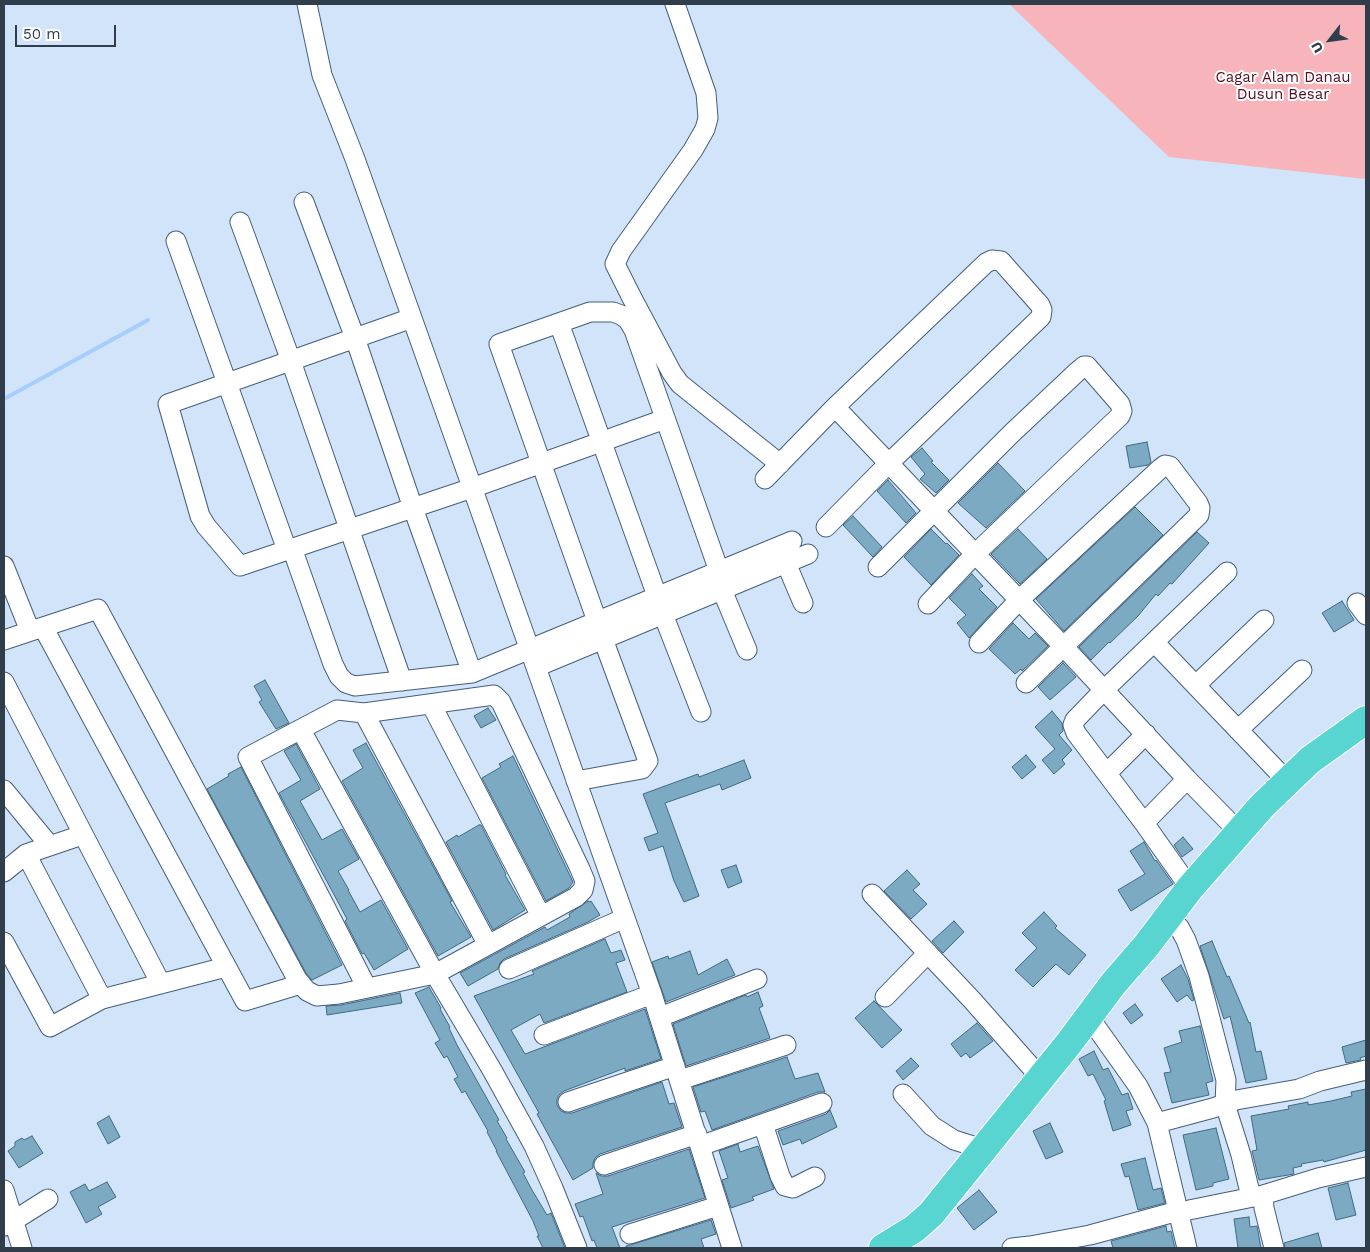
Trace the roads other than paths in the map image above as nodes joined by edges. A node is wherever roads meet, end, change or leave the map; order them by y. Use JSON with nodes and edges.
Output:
{"nodes":[{"id":1,"x":307,"y":4,"type":"edge"},
{"id":2,"x":675,"y":4,"type":"edge"},
{"id":3,"x":304,"y":202,"type":"dead end"},
{"id":4,"x":240,"y":222,"type":"dead end"},
{"id":5,"x":176,"y":241,"type":"dead end"},
{"id":6,"x":412,"y":318,"type":"junction"},
{"id":7,"x":559,"y":323,"type":"junction"},
{"id":8,"x":355,"y":338,"type":"junction"},
{"id":9,"x":291,"y":361,"type":"junction"},
{"id":10,"x":227,"y":383,"type":"junction"},
{"id":11,"x":835,"y":407,"type":"junction"},
{"id":12,"x":665,"y":419,"type":"junction"},
{"id":13,"x":602,"y":441,"type":"junction"},
{"id":14,"x":541,"y":462,"type":"junction"},
{"id":15,"x":889,"y":463,"type":"junction"},
{"id":16,"x":780,"y":464,"type":"junction"},
{"id":17,"x":765,"y":478,"type":"dead end"},
{"id":18,"x":472,"y":488,"type":"junction"},
{"id":19,"x":413,"y":508,"type":"junction"},
{"id":20,"x":934,"y":511,"type":"junction"},
{"id":21,"x":826,"y":526,"type":"dead end"},
{"id":22,"x":348,"y":530,"type":"junction"},
{"id":23,"x":792,"y":541,"type":"dead end"},
{"id":24,"x":289,"y":549,"type":"junction"},
{"id":25,"x":808,"y":554,"type":"dead end"},
{"id":26,"x":975,"y":554,"type":"junction"},
{"id":27,"x":786,"y":563,"type":"junction"},
{"id":28,"x":4,"y":566,"type":"edge"},
{"id":29,"x":878,"y":568,"type":"dead end"},
{"id":30,"x":719,"y":571,"type":"junction"},
{"id":31,"x":1227,"y":572,"type":"dead end"},
{"id":32,"x":722,"y":590,"type":"junction"},
{"id":33,"x":1019,"y":600,"type":"junction"},
{"id":34,"x":803,"y":603,"type":"dead end"},
{"id":35,"x":928,"y":604,"type":"dead end"},
{"id":36,"x":660,"y":605,"type":"junction"},
{"id":37,"x":1264,"y":620,"type":"dead end"},
{"id":38,"x":597,"y":621,"type":"junction"},
{"id":39,"x":37,"y":629,"type":"junction"},
{"id":40,"x":603,"y":639,"type":"junction"},
{"id":41,"x":4,"y":640,"type":"edge"},
{"id":42,"x":980,"y":643,"type":"dead end"},
{"id":43,"x":1155,"y":643,"type":"junction"},
{"id":44,"x":1063,"y":646,"type":"junction"},
{"id":45,"x":529,"y":649,"type":"junction"},
{"id":46,"x":747,"y":650,"type":"dead end"},
{"id":47,"x":536,"y":667,"type":"junction"},
{"id":48,"x":1302,"y":670,"type":"dead end"},
{"id":49,"x":472,"y":673,"type":"junction"},
{"id":50,"x":402,"y":681,"type":"junction"},
{"id":51,"x":4,"y":682,"type":"edge"},
{"id":52,"x":1026,"y":683,"type":"dead end"},
{"id":53,"x":1196,"y":685,"type":"junction"},
{"id":54,"x":1104,"y":690,"type":"junction"},
{"id":55,"x":430,"y":704,"type":"junction"},
{"id":56,"x":701,"y":712,"type":"dead end"},
{"id":57,"x":364,"y":713,"type":"junction"},
{"id":58,"x":1366,"y":720,"type":"edge"},
{"id":59,"x":301,"y":730,"type":"junction"},
{"id":60,"x":1238,"y":730,"type":"junction"},
{"id":61,"x":1146,"y":734,"type":"junction"},
{"id":62,"x":1107,"y":773,"type":"junction"},
{"id":63,"x":1187,"y":779,"type":"junction"},
{"id":64,"x":576,"y":781,"type":"junction"},
{"id":65,"x":1287,"y":781,"type":"junction"},
{"id":66,"x":4,"y":790,"type":"edge"},
{"id":67,"x":1144,"y":823,"type":"junction"},
{"id":68,"x":1239,"y":832,"type":"junction"},
{"id":69,"x":82,"y":835,"type":"junction"},
{"id":70,"x":50,"y":846,"type":"junction"},
{"id":71,"x":26,"y":854,"type":"junction"},
{"id":72,"x":4,"y":872,"type":"edge"},
{"id":73,"x":1190,"y":888,"type":"junction"},
{"id":74,"x":872,"y":894,"type":"dead end"},
{"id":75,"x":541,"y":916,"type":"junction"},
{"id":76,"x":1168,"y":917,"type":"junction"},
{"id":77,"x":625,"y":918,"type":"junction"},
{"id":78,"x":4,"y":942,"type":"edge"},
{"id":79,"x":488,"y":945,"type":"junction"},
{"id":80,"x":928,"y":953,"type":"junction"},
{"id":81,"x":226,"y":966,"type":"junction"},
{"id":82,"x":509,"y":969,"type":"dead end"},
{"id":83,"x":436,"y":974,"type":"junction"},
{"id":84,"x":757,"y":979,"type":"dead end"},
{"id":85,"x":161,"y":984,"type":"junction"},
{"id":86,"x":301,"y":984,"type":"junction"},
{"id":87,"x":367,"y":988,"type":"junction"},
{"id":88,"x":652,"y":994,"type":"junction"},
{"id":89,"x":885,"y":997,"type":"dead end"},
{"id":90,"x":102,"y":999,"type":"junction"},
{"id":91,"x":1089,"y":1016,"type":"junction"},
{"id":92,"x":660,"y":1017,"type":"junction"},
{"id":93,"x":544,"y":1035,"type":"dead end"},
{"id":94,"x":786,"y":1045,"type":"dead end"},
{"id":95,"x":1366,"y":1070,"type":"edge"},
{"id":96,"x":677,"y":1073,"type":"junction"},
{"id":97,"x":1040,"y":1077,"type":"junction"},
{"id":98,"x":904,"y":1094,"type":"dead end"},
{"id":99,"x":568,"y":1102,"type":"dead end"},
{"id":100,"x":822,"y":1103,"type":"dead end"},
{"id":101,"x":1224,"y":1104,"type":"junction"},
{"id":102,"x":1164,"y":1121,"type":"junction"},
{"id":103,"x":764,"y":1124,"type":"junction"},
{"id":104,"x":698,"y":1140,"type":"junction"},
{"id":105,"x":983,"y":1149,"type":"junction"},
{"id":106,"x":604,"y":1165,"type":"dead end"},
{"id":107,"x":1366,"y":1167,"type":"edge"},
{"id":108,"x":815,"y":1177,"type":"dead end"},
{"id":109,"x":4,"y":1190,"type":"edge"},
{"id":110,"x":1257,"y":1196,"type":"junction"},
{"id":111,"x":48,"y":1199,"type":"dead end"},
{"id":112,"x":718,"y":1206,"type":"junction"},
{"id":113,"x":1183,"y":1210,"type":"junction"},
{"id":114,"x":8,"y":1224,"type":"edge"},
{"id":115,"x":630,"y":1234,"type":"dead end"},
{"id":116,"x":22,"y":1248,"type":"edge"},
{"id":117,"x":577,"y":1248,"type":"edge"},
{"id":118,"x":732,"y":1248,"type":"edge"},
{"id":119,"x":884,"y":1248,"type":"edge"},
{"id":120,"x":1012,"y":1248,"type":"edge"},
{"id":121,"x":1187,"y":1248,"type":"edge"},
{"id":122,"x":1274,"y":1248,"type":"edge"}],
"edges":[{"from":1,"to":6,"type":"street"},
{"from":2,"to":16,"type":"street"},
{"from":3,"to":8,"type":"street"},
{"from":4,"to":9,"type":"street"},
{"from":5,"to":10,"type":"street"},
{"from":6,"to":8,"type":"street"},
{"from":6,"to":18,"type":"street"},
{"from":7,"to":12,"type":"street"},
{"from":7,"to":13,"type":"street"},
{"from":7,"to":14,"type":"street"},
{"from":8,"to":9,"type":"street"},
{"from":8,"to":19,"type":"street"},
{"from":9,"to":10,"type":"street"},
{"from":9,"to":22,"type":"street"},
{"from":10,"to":24,"type":"street"},
{"from":10,"to":24,"type":"street"},
{"from":11,"to":15,"type":"street"},
{"from":11,"to":15,"type":"street"},
{"from":11,"to":16,"type":"street"},
{"from":12,"to":13,"type":"street"},
{"from":12,"to":30,"type":"street"},
{"from":13,"to":14,"type":"street"},
{"from":13,"to":36,"type":"street"},
{"from":14,"to":18,"type":"street"},
{"from":14,"to":38,"type":"street"},
{"from":15,"to":20,"type":"street"},
{"from":15,"to":21,"type":"street"},
{"from":16,"to":17,"type":"street"},
{"from":18,"to":19,"type":"street"},
{"from":18,"to":45,"type":"street"},
{"from":19,"to":22,"type":"street"},
{"from":19,"to":49,"type":"street"},
{"from":20,"to":26,"type":"street"},
{"from":20,"to":26,"type":"street"},
{"from":20,"to":29,"type":"street"},
{"from":22,"to":24,"type":"street"},
{"from":22,"to":50,"type":"street"},
{"from":23,"to":30,"type":"street"},
{"from":24,"to":50,"type":"street"},
{"from":25,"to":27,"type":"street"},
{"from":26,"to":33,"type":"street"},
{"from":26,"to":35,"type":"street"},
{"from":27,"to":32,"type":"street"},
{"from":27,"to":34,"type":"street"},
{"from":28,"to":39,"type":"street"},
{"from":30,"to":36,"type":"street"},
{"from":31,"to":43,"type":"street"},
{"from":32,"to":36,"type":"street"},
{"from":32,"to":46,"type":"street"},
{"from":33,"to":42,"type":"street"},
{"from":33,"to":44,"type":"street"},
{"from":33,"to":44,"type":"street"},
{"from":36,"to":38,"type":"street"},
{"from":36,"to":40,"type":"street"},
{"from":36,"to":56,"type":"street"},
{"from":37,"to":53,"type":"street"},
{"from":38,"to":45,"type":"street"},
{"from":39,"to":41,"type":"street"},
{"from":39,"to":81,"type":"street"},
{"from":39,"to":86,"type":"street"},
{"from":40,"to":47,"type":"street"},
{"from":40,"to":64,"type":"street"},
{"from":43,"to":53,"type":"street"},
{"from":43,"to":54,"type":"street"},
{"from":44,"to":52,"type":"street"},
{"from":44,"to":54,"type":"street"},
{"from":45,"to":47,"type":"street"},
{"from":45,"to":49,"type":"street"},
{"from":47,"to":64,"type":"street"},
{"from":48,"to":60,"type":"street"},
{"from":49,"to":50,"type":"street"},
{"from":51,"to":69,"type":"street"},
{"from":53,"to":60,"type":"street"},
{"from":54,"to":61,"type":"street"},
{"from":54,"to":62,"type":"street"},
{"from":55,"to":57,"type":"street"},
{"from":55,"to":75,"type":"street"},
{"from":55,"to":75,"type":"street"},
{"from":57,"to":59,"type":"street"},
{"from":57,"to":79,"type":"street"},
{"from":58,"to":65,"type":"highway"},
{"from":59,"to":83,"type":"street"},
{"from":59,"to":87,"type":"street"},
{"from":60,"to":65,"type":"street"},
{"from":61,"to":62,"type":"street"},
{"from":61,"to":63,"type":"street"},
{"from":62,"to":67,"type":"street"},
{"from":63,"to":67,"type":"street"},
{"from":63,"to":68,"type":"street"},
{"from":64,"to":77,"type":"street"},
{"from":65,"to":68,"type":"highway"},
{"from":66,"to":70,"type":"street"},
{"from":67,"to":73,"type":"street"},
{"from":68,"to":73,"type":"highway"},
{"from":69,"to":70,"type":"street"},
{"from":69,"to":85,"type":"street"},
{"from":70,"to":71,"type":"street"},
{"from":71,"to":72,"type":"street"},
{"from":71,"to":90,"type":"street"},
{"from":73,"to":76,"type":"highway"},
{"from":74,"to":80,"type":"street"},
{"from":75,"to":79,"type":"street"},
{"from":76,"to":91,"type":"highway"},
{"from":76,"to":101,"type":"street"},
{"from":77,"to":82,"type":"street"},
{"from":77,"to":88,"type":"street"},
{"from":78,"to":90,"type":"street"},
{"from":79,"to":83,"type":"street"},
{"from":80,"to":89,"type":"street"},
{"from":80,"to":97,"type":"street"},
{"from":81,"to":85,"type":"street"},
{"from":81,"to":86,"type":"street"},
{"from":83,"to":87,"type":"street"},
{"from":83,"to":117,"type":"street"},
{"from":84,"to":92,"type":"street"},
{"from":85,"to":90,"type":"street"},
{"from":86,"to":87,"type":"street"},
{"from":88,"to":92,"type":"street"},
{"from":88,"to":93,"type":"street"},
{"from":91,"to":97,"type":"highway"},
{"from":91,"to":102,"type":"street"},
{"from":92,"to":96,"type":"street"},
{"from":94,"to":96,"type":"street"},
{"from":95,"to":101,"type":"street"},
{"from":96,"to":99,"type":"street"},
{"from":96,"to":104,"type":"street"},
{"from":97,"to":105,"type":"highway"},
{"from":98,"to":105,"type":"street"},
{"from":100,"to":103,"type":"street"},
{"from":101,"to":102,"type":"street"},
{"from":101,"to":110,"type":"street"},
{"from":102,"to":113,"type":"street"},
{"from":103,"to":104,"type":"street"},
{"from":103,"to":108,"type":"street"},
{"from":104,"to":106,"type":"street"},
{"from":104,"to":112,"type":"street"},
{"from":105,"to":119,"type":"highway"},
{"from":107,"to":110,"type":"street"},
{"from":109,"to":114,"type":"street"},
{"from":110,"to":113,"type":"street"},
{"from":110,"to":122,"type":"street"},
{"from":111,"to":114,"type":"street"},
{"from":112,"to":115,"type":"street"},
{"from":112,"to":118,"type":"street"},
{"from":113,"to":120,"type":"street"},
{"from":113,"to":121,"type":"street"},
{"from":114,"to":116,"type":"street"}]}
